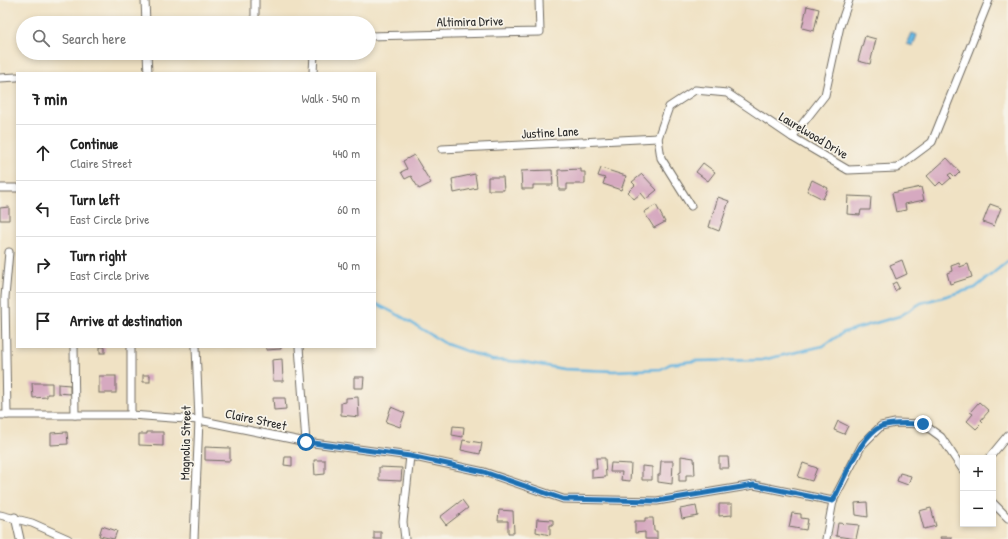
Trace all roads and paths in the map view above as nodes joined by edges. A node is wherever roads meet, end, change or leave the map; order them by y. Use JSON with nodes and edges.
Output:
{"nodes":[{"id":1,"x":145,"y":0,"type":"edge"},
{"id":2,"x":255,"y":0,"type":"edge"},
{"id":3,"x":539,"y":0,"type":"edge"},
{"id":4,"x":849,"y":0,"type":"edge"},
{"id":5,"x":989,"y":0,"type":"edge"},
{"id":6,"x":146,"y":16,"type":"edge"},
{"id":7,"x":255,"y":16,"type":"edge"},
{"id":8,"x":376,"y":36,"type":"edge"},
{"id":9,"x":147,"y":60,"type":"edge"},
{"id":10,"x":314,"y":60,"type":"edge"},
{"id":11,"x":148,"y":72,"type":"edge"},
{"id":12,"x":313,"y":72,"type":"edge"},
{"id":13,"x":16,"y":77,"type":"edge"},
{"id":14,"x":0,"y":78,"type":"edge"},
{"id":15,"x":792,"y":137,"type":"junction"},
{"id":16,"x":658,"y":138,"type":"junction"},
{"id":17,"x":442,"y":149,"type":"dead end"},
{"id":18,"x":0,"y":188,"type":"edge"},
{"id":19,"x":16,"y":188,"type":"edge"},
{"id":20,"x":691,"y":206,"type":"dead end"},
{"id":21,"x":9,"y":252,"type":"dead end"},
{"id":22,"x":74,"y":348,"type":"edge"},
{"id":23,"x":131,"y":348,"type":"edge"},
{"id":24,"x":196,"y":348,"type":"edge"},
{"id":25,"x":298,"y":348,"type":"edge"},
{"id":26,"x":4,"y":415,"type":"edge"},
{"id":27,"x":75,"y":415,"type":"junction"},
{"id":28,"x":131,"y":415,"type":"junction"},
{"id":29,"x":199,"y":420,"type":"junction"},
{"id":30,"x":1008,"y":435,"type":"edge"},
{"id":31,"x":306,"y":442,"type":"junction"},
{"id":32,"x":991,"y":455,"type":"edge"},
{"id":33,"x":410,"y":456,"type":"junction"},
{"id":34,"x":960,"y":465,"type":"edge"},
{"id":35,"x":833,"y":501,"type":"junction"},
{"id":36,"x":996,"y":506,"type":"edge"},
{"id":37,"x":0,"y":515,"type":"edge"},
{"id":38,"x":15,"y":517,"type":"junction"},
{"id":39,"x":1008,"y":518,"type":"edge"},
{"id":40,"x":20,"y":539,"type":"edge"},
{"id":41,"x":68,"y":539,"type":"edge"},
{"id":42,"x":194,"y":539,"type":"edge"},
{"id":43,"x":405,"y":539,"type":"edge"},
{"id":44,"x":826,"y":539,"type":"edge"}],
"edges":[{"from":1,"to":6,"type":"street"},
{"from":2,"to":7,"type":"street"},
{"from":3,"to":8,"type":"street","name":"Altimira Drive"},
{"from":4,"to":15,"type":"street"},
{"from":5,"to":15,"type":"street","name":"Laurelwood Drive"},
{"from":9,"to":11,"type":"street"},
{"from":10,"to":12,"type":"street"},
{"from":13,"to":14,"type":"street"},
{"from":15,"to":16,"type":"street","name":"Laurelwood Drive"},
{"from":16,"to":17,"type":"street","name":"Justine Lane"},
{"from":16,"to":20,"type":"street","name":"Laurelwood Drive"},
{"from":18,"to":19,"type":"street"},
{"from":21,"to":26,"type":"street"},
{"from":22,"to":27,"type":"street"},
{"from":23,"to":28,"type":"street"},
{"from":24,"to":29,"type":"street","name":"Magnolia Street"},
{"from":25,"to":31,"type":"street"},
{"from":26,"to":27,"type":"street","name":"Claire Street"},
{"from":27,"to":28,"type":"street","name":"Claire Street"},
{"from":28,"to":29,"type":"street","name":"Claire Street"},
{"from":29,"to":31,"type":"street","name":"Claire Street"},
{"from":29,"to":42,"type":"street","name":"Magnolia Street"},
{"from":30,"to":32,"type":"street"},
{"from":31,"to":33,"type":"street","name":"Claire Street"},
{"from":33,"to":35,"type":"street","name":"Claire Street"},
{"from":33,"to":43,"type":"street"},
{"from":34,"to":35,"type":"street"},
{"from":35,"to":44,"type":"street"},
{"from":36,"to":39,"type":"street"},
{"from":37,"to":38,"type":"street"},
{"from":38,"to":40,"type":"street"},
{"from":38,"to":41,"type":"street"}]}
